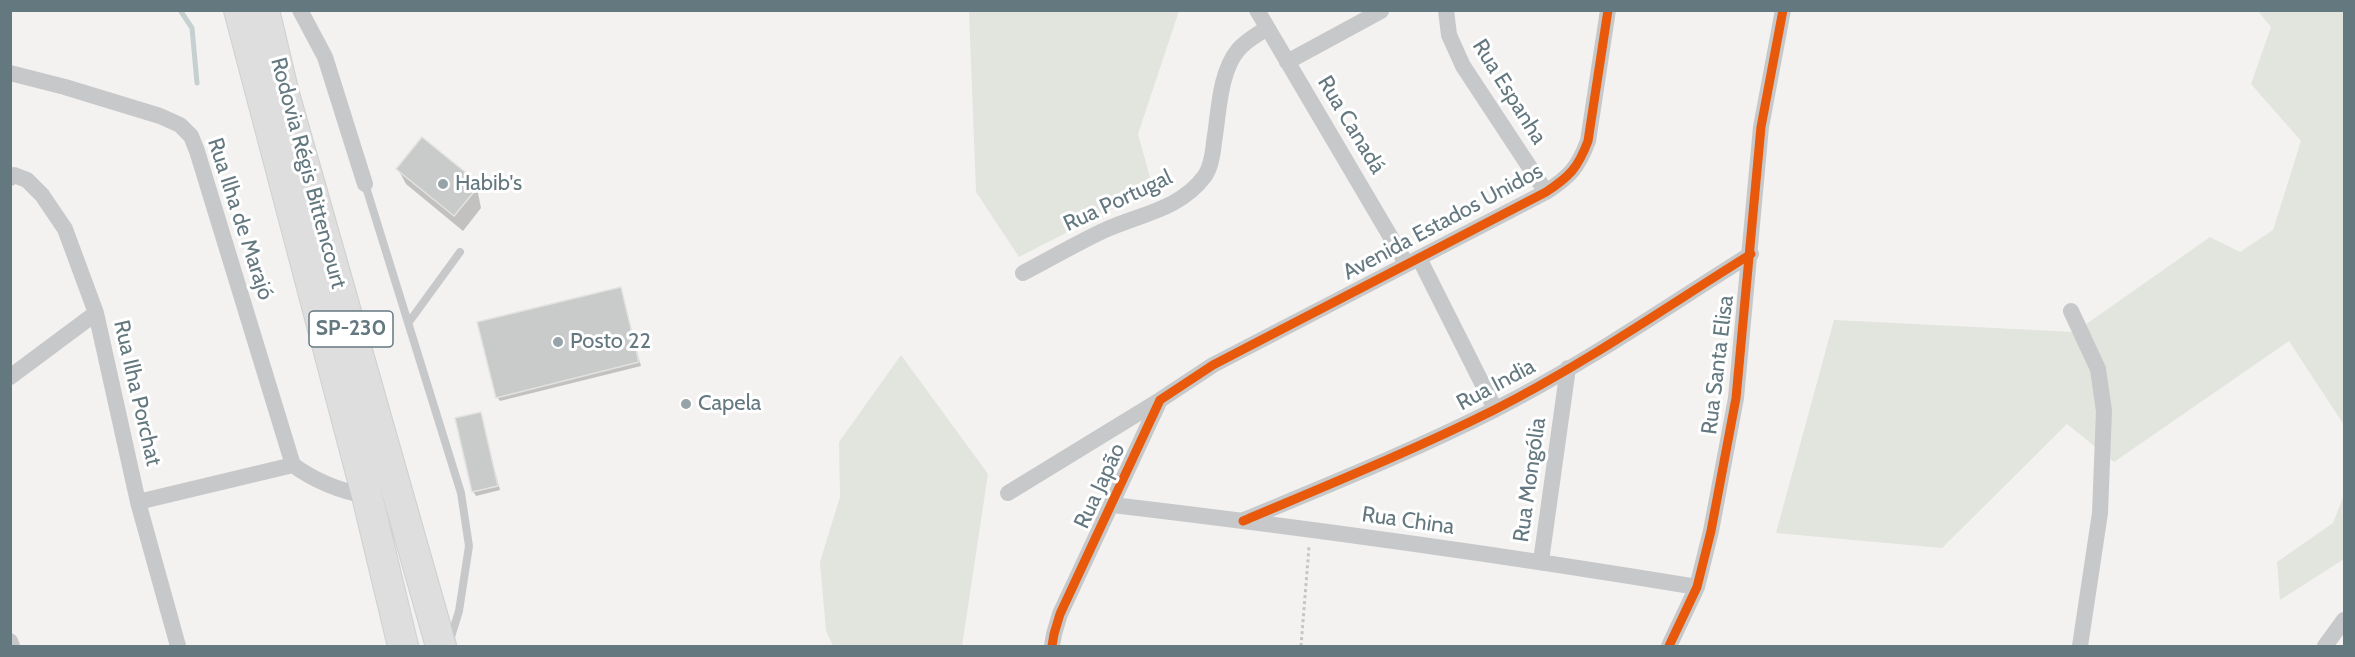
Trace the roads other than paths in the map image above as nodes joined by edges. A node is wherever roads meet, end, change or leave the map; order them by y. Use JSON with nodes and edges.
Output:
{"nodes":[{"id":1,"x":239,"y":10,"type":"edge"},
{"id":2,"x":264,"y":10,"type":"edge"},
{"id":3,"x":300,"y":10,"type":"edge"},
{"id":4,"x":1257,"y":10,"type":"edge"},
{"id":5,"x":1446,"y":10,"type":"edge"},
{"id":6,"x":1608,"y":10,"type":"edge"},
{"id":7,"x":1783,"y":10,"type":"edge"},
{"id":8,"x":1381,"y":11,"type":"edge"},
{"id":9,"x":1267,"y":28,"type":"junction"},
{"id":10,"x":1287,"y":62,"type":"junction"},
{"id":11,"x":10,"y":73,"type":"edge"},
{"id":12,"x":10,"y":178,"type":"edge"},
{"id":13,"x":365,"y":184,"type":"joint"},
{"id":14,"x":1546,"y":192,"type":"junction"},
{"id":15,"x":460,"y":252,"type":"dead end"},
{"id":16,"x":1751,"y":254,"type":"junction"},
{"id":17,"x":1412,"y":260,"type":"junction"},
{"id":18,"x":1023,"y":273,"type":"dead end"},
{"id":19,"x":2071,"y":311,"type":"dead end"},
{"id":20,"x":96,"y":313,"type":"junction"},
{"id":21,"x":409,"y":321,"type":"junction"},
{"id":22,"x":1568,"y":368,"type":"junction"},
{"id":23,"x":10,"y":377,"type":"edge"},
{"id":24,"x":1160,"y":400,"type":"junction"},
{"id":25,"x":1495,"y":409,"type":"junction"},
{"id":26,"x":292,"y":465,"type":"junction"},
{"id":27,"x":1008,"y":493,"type":"dead end"},
{"id":28,"x":367,"y":496,"type":"junction"},
{"id":29,"x":138,"y":502,"type":"junction"},
{"id":30,"x":1113,"y":506,"type":"junction"},
{"id":31,"x":1243,"y":521,"type":"junction"},
{"id":32,"x":1541,"y":561,"type":"junction"},
{"id":33,"x":1697,"y":587,"type":"junction"},
{"id":34,"x":2344,"y":620,"type":"edge"},
{"id":35,"x":447,"y":639,"type":"edge"},
{"id":36,"x":10,"y":641,"type":"edge"},
{"id":37,"x":12,"y":646,"type":"edge"},
{"id":38,"x":178,"y":646,"type":"edge"},
{"id":39,"x":403,"y":646,"type":"edge"},
{"id":40,"x":448,"y":646,"type":"edge"},
{"id":41,"x":457,"y":646,"type":"edge"},
{"id":42,"x":1052,"y":646,"type":"edge"},
{"id":43,"x":1669,"y":646,"type":"edge"},
{"id":44,"x":2080,"y":646,"type":"edge"},
{"id":45,"x":2325,"y":646,"type":"edge"}],
"edges":[{"from":1,"to":28,"type":"highway","name":"Rodovia Régis Bittencourt","number":"SP-230"},
{"from":2,"to":35,"type":"highway","name":"Rodovia Régis Bittencourt","number":"SP-230"},
{"from":3,"to":13,"type":"street"},
{"from":4,"to":9,"type":"street","name":"Rua Canadá"},
{"from":5,"to":14,"type":"street","name":"Rua Espanha"},
{"from":6,"to":14,"type":"street","name":"Avenida Estados Unidos"},
{"from":7,"to":16,"type":"street","name":"Rua Santa Elisa"},
{"from":8,"to":10,"type":"street"},
{"from":9,"to":10,"type":"street","name":"Rua Canadá"},
{"from":9,"to":18,"type":"street","name":"Rua Portugal"},
{"from":10,"to":17,"type":"street","name":"Rua Canadá"},
{"from":11,"to":26,"type":"street","name":"Rua Ilha de Marajó"},
{"from":12,"to":20,"type":"street","name":"Rua Ilha Porchat"},
{"from":13,"to":21,"type":"lane"},
{"from":14,"to":17,"type":"street","name":"Avenida Estados Unidos"},
{"from":15,"to":21,"type":"lane"},
{"from":16,"to":22,"type":"street","name":"Rua India"},
{"from":16,"to":33,"type":"street","name":"Rua Santa Elisa"},
{"from":17,"to":24,"type":"street","name":"Avenida Estados Unidos"},
{"from":17,"to":25,"type":"street","name":"Rua Canadá"},
{"from":19,"to":44,"type":"street"},
{"from":20,"to":23,"type":"street"},
{"from":20,"to":29,"type":"street","name":"Rua Ilha Porchat"},
{"from":21,"to":35,"type":"lane"},
{"from":22,"to":25,"type":"street","name":"Rua India"},
{"from":22,"to":32,"type":"street","name":"Rua Mongólia"},
{"from":24,"to":27,"type":"street"},
{"from":24,"to":30,"type":"street","name":"Rua Japão"},
{"from":25,"to":31,"type":"street","name":"Rua India"},
{"from":26,"to":28,"type":"street"},
{"from":26,"to":29,"type":"street"},
{"from":28,"to":39,"type":"highway","name":"Rodovia Régis Bittencourt","number":"SP-230"},
{"from":29,"to":38,"type":"street","name":"Rua Ilha Porchat"},
{"from":30,"to":31,"type":"street","name":"Rua China"},
{"from":30,"to":42,"type":"street","name":"Rua Japão"},
{"from":31,"to":32,"type":"street","name":"Rua China"},
{"from":32,"to":33,"type":"street","name":"Rua China"},
{"from":33,"to":43,"type":"street","name":"Rua Santa Elisa"},
{"from":34,"to":45,"type":"street"},
{"from":35,"to":40,"type":"lane"},
{"from":35,"to":41,"type":"lane"},
{"from":36,"to":37,"type":"street"}]}
